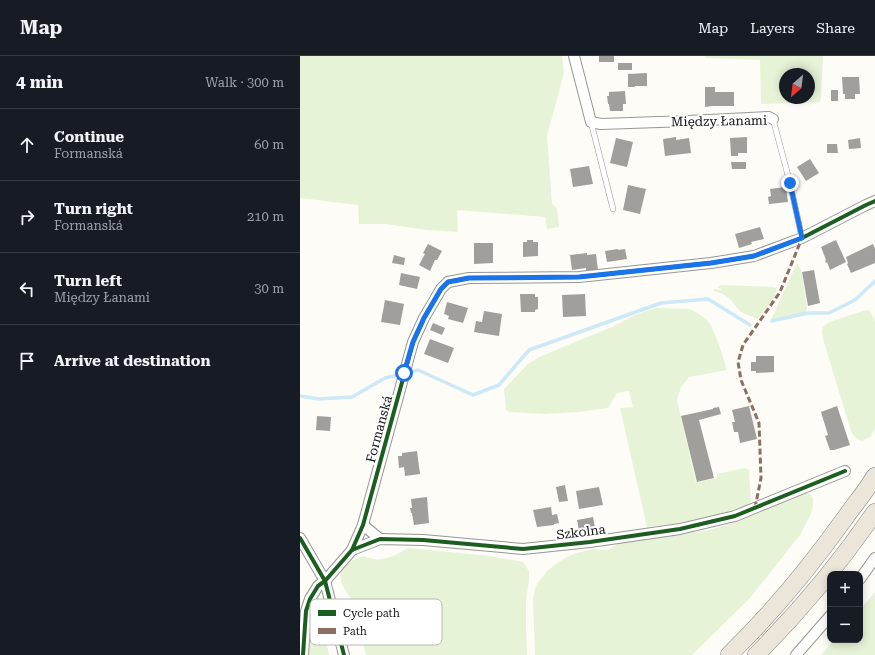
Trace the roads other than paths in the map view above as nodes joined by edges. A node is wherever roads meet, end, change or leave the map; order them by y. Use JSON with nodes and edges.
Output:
{"nodes":[{"id":1,"x":574,"y":56,"type":"edge"},
{"id":2,"x":773,"y":119,"type":"joint"},
{"id":3,"x":591,"y":122,"type":"junction"},
{"id":4,"x":875,"y":202,"type":"edge"},
{"id":5,"x":613,"y":209,"type":"dead end"},
{"id":6,"x":802,"y":238,"type":"junction"},
{"id":7,"x":845,"y":471,"type":"dead end"},
{"id":8,"x":875,"y":476,"type":"edge"},
{"id":9,"x":875,"y":512,"type":"edge"},
{"id":10,"x":363,"y":525,"type":"junction"},
{"id":11,"x":300,"y":538,"type":"edge"},
{"id":12,"x":380,"y":539,"type":"junction"},
{"id":13,"x":352,"y":550,"type":"junction"},
{"id":14,"x":875,"y":558,"type":"edge"},
{"id":15,"x":863,"y":575,"type":"edge"},
{"id":16,"x":325,"y":581,"type":"junction"},
{"id":17,"x":311,"y":599,"type":"edge"},
{"id":18,"x":330,"y":599,"type":"edge"},
{"id":19,"x":310,"y":600,"type":"edge"},
{"id":20,"x":827,"y":619,"type":"edge"},
{"id":21,"x":341,"y":645,"type":"edge"},
{"id":22,"x":303,"y":655,"type":"edge"},
{"id":23,"x":344,"y":655,"type":"edge"},
{"id":24,"x":729,"y":655,"type":"edge"},
{"id":25,"x":756,"y":655,"type":"edge"},
{"id":26,"x":796,"y":655,"type":"edge"}],
"edges":[{"from":1,"to":3,"type":"street"},
{"from":2,"to":3,"type":"street","name":"Między Łanami"},
{"from":2,"to":6,"type":"lane","name":"Między Łanami"},
{"from":3,"to":5,"type":"lane"},
{"from":4,"to":6,"type":"street","name":"Formanská"},
{"from":6,"to":10,"type":"street","name":"Formanská"},
{"from":7,"to":12,"type":"street","name":"Szkolna"},
{"from":8,"to":24,"type":"highway"},
{"from":9,"to":25,"type":"highway"},
{"from":10,"to":12,"type":"street"},
{"from":10,"to":13,"type":"street","name":"Formanská"},
{"from":11,"to":16,"type":"street"},
{"from":12,"to":13,"type":"street","name":"Szkolna"},
{"from":13,"to":16,"type":"street","name":"Szkolna"},
{"from":14,"to":15,"type":"street"},
{"from":16,"to":17,"type":"street","name":"Szkolna"},
{"from":16,"to":18,"type":"street"},
{"from":19,"to":22,"type":"street","name":"Szkolna"},
{"from":20,"to":26,"type":"street"},
{"from":21,"to":23,"type":"street"}]}
